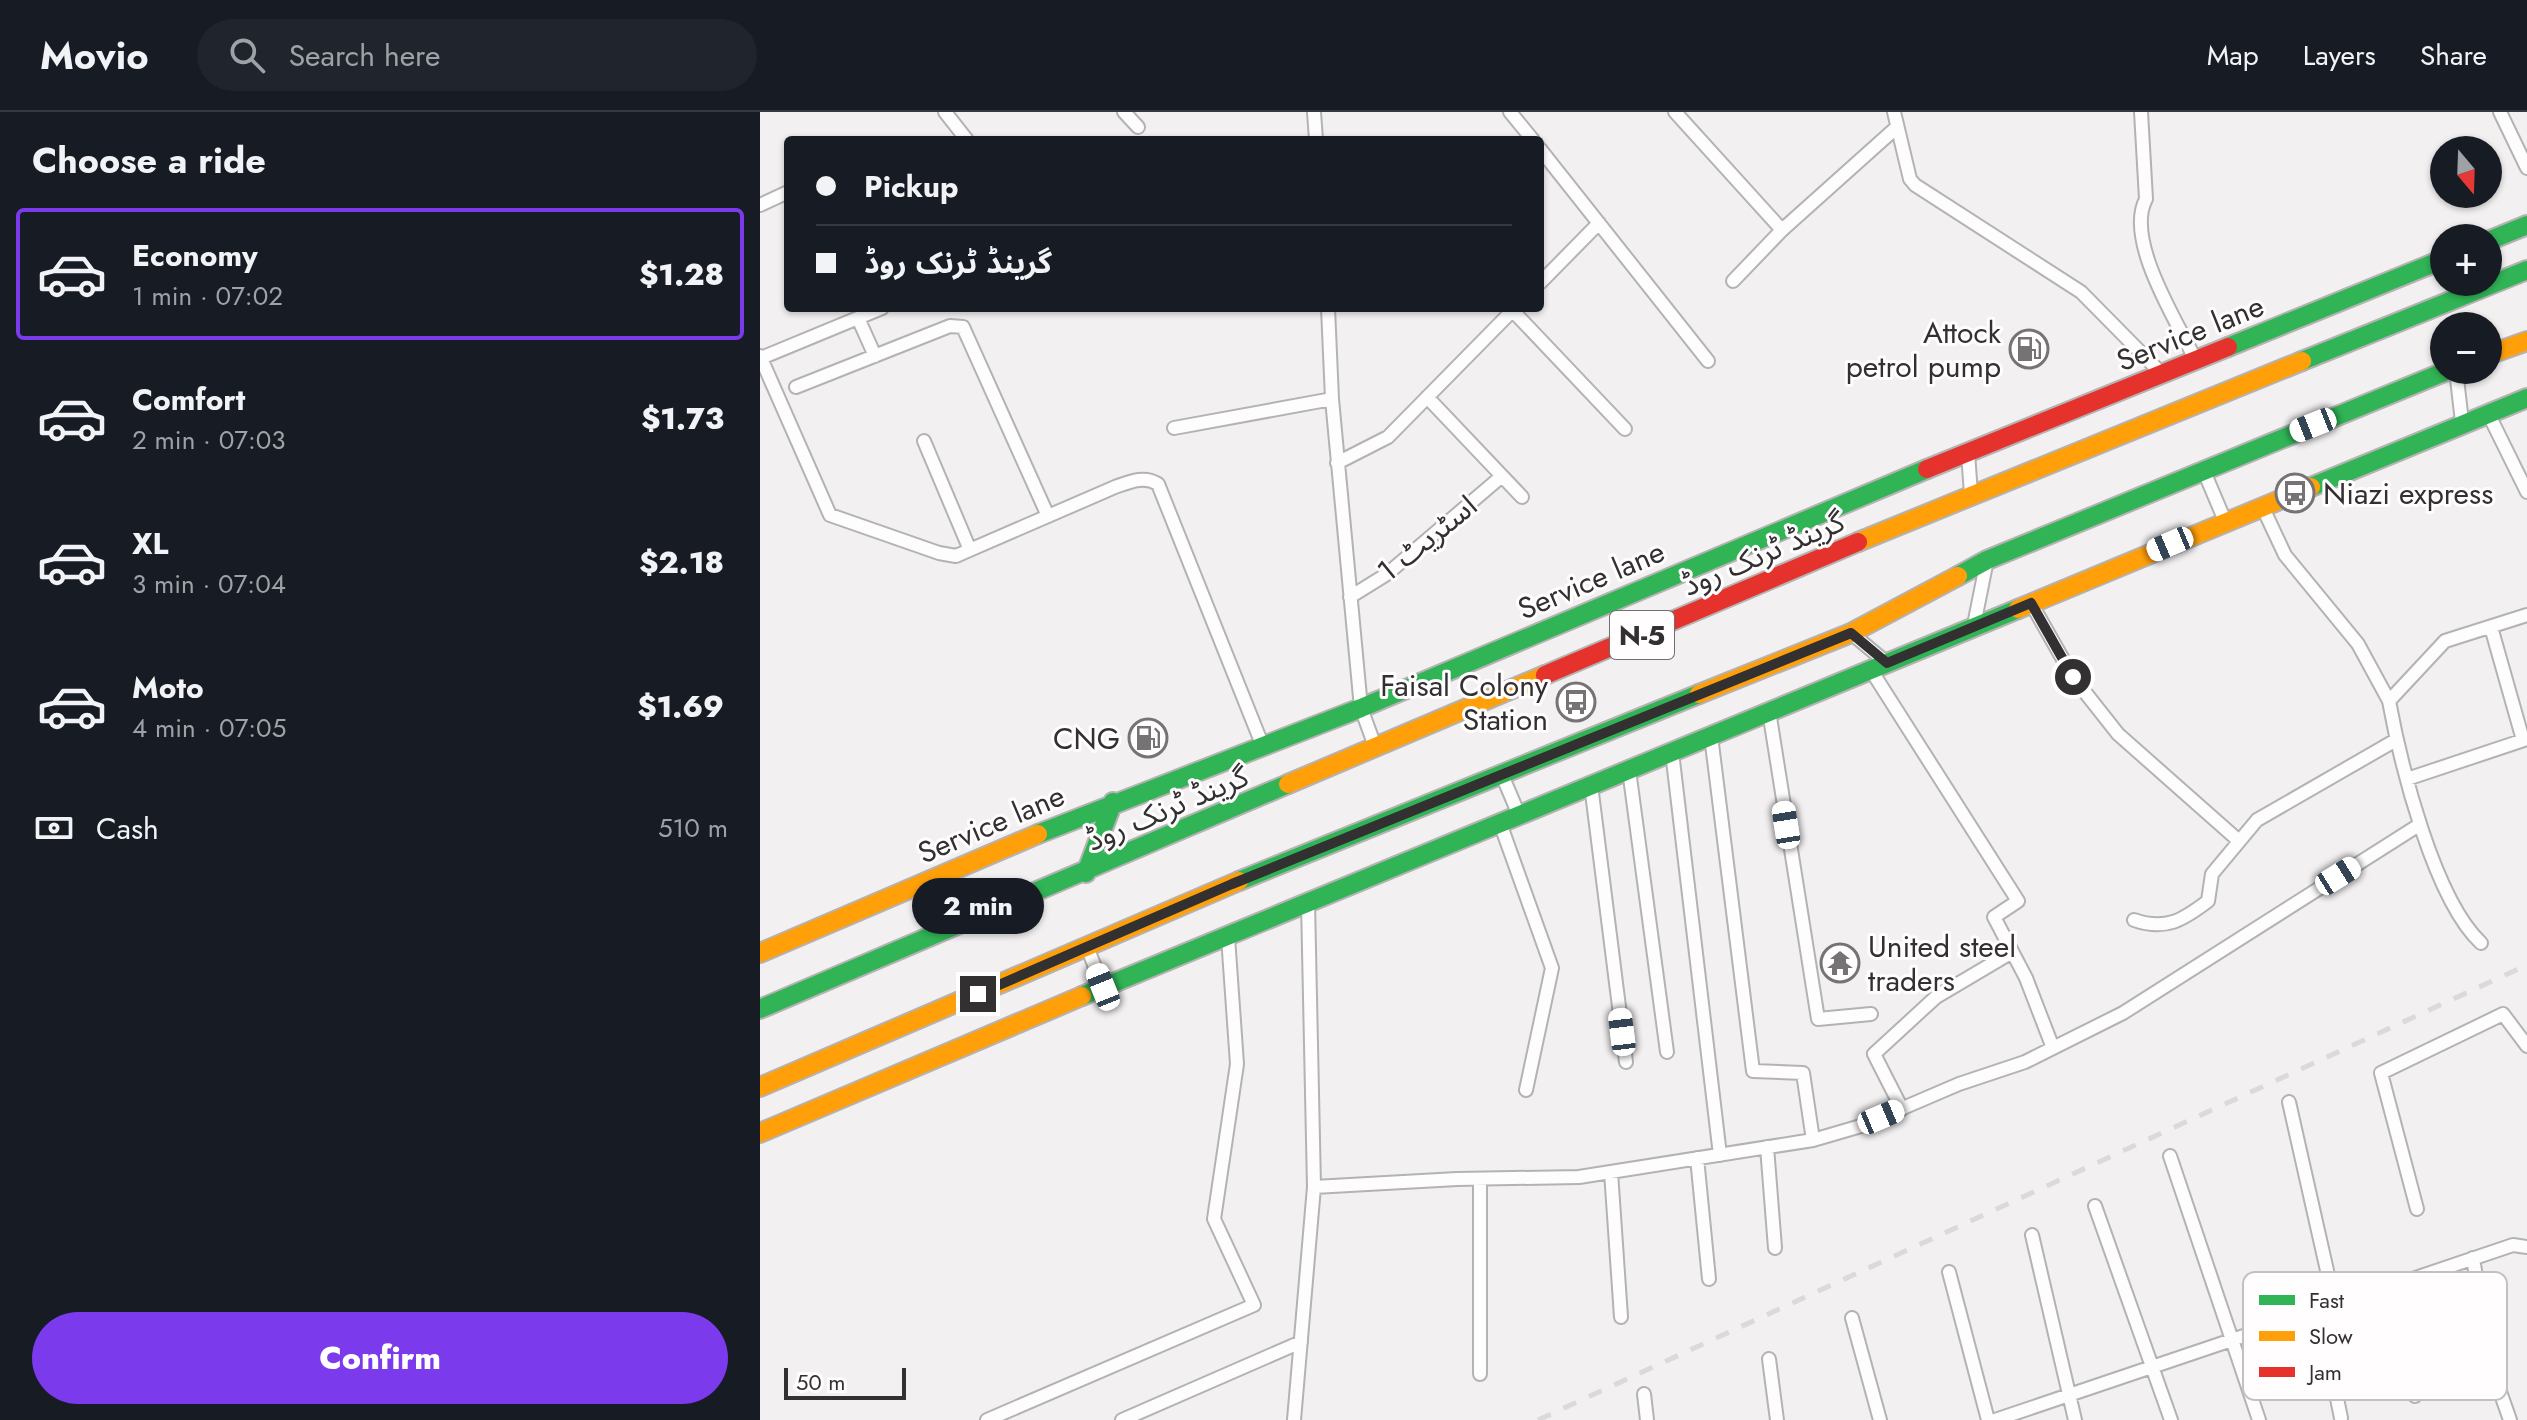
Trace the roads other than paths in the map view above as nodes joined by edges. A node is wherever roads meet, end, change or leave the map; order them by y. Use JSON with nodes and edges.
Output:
{"nodes":[{"id":1,"x":945,"y":112,"type":"edge"},
{"id":2,"x":1124,"y":112,"type":"edge"},
{"id":3,"x":1314,"y":112,"type":"edge"},
{"id":4,"x":1511,"y":112,"type":"edge"},
{"id":5,"x":1675,"y":112,"type":"edge"},
{"id":6,"x":1894,"y":112,"type":"edge"},
{"id":7,"x":2141,"y":112,"type":"edge"},
{"id":8,"x":2500,"y":112,"type":"edge"},
{"id":9,"x":1138,"y":127,"type":"dead end"},
{"id":10,"x":1897,"y":127,"type":"junction"},
{"id":11,"x":964,"y":136,"type":"edge"},
{"id":12,"x":1316,"y":136,"type":"edge"},
{"id":13,"x":1530,"y":136,"type":"edge"},
{"id":14,"x":1544,"y":154,"type":"edge"},
{"id":15,"x":2527,"y":168,"type":"edge"},
{"id":16,"x":784,"y":194,"type":"edge"},
{"id":17,"x":760,"y":205,"type":"edge"},
{"id":18,"x":1599,"y":223,"type":"junction"},
{"id":19,"x":2527,"y":225,"type":"edge"},
{"id":20,"x":1782,"y":230,"type":"junction"},
{"id":21,"x":2502,"y":235,"type":"edge"},
{"id":22,"x":2430,"y":265,"type":"edge"},
{"id":23,"x":2527,"y":270,"type":"edge"},
{"id":24,"x":1544,"y":279,"type":"edge"},
{"id":25,"x":1733,"y":281,"type":"dead end"},
{"id":26,"x":872,"y":312,"type":"edge"},
{"id":27,"x":1328,"y":312,"type":"edge"},
{"id":28,"x":1511,"y":312,"type":"edge"},
{"id":29,"x":1517,"y":312,"type":"edge"},
{"id":30,"x":858,"y":318,"type":"junction"},
{"id":31,"x":2527,"y":341,"type":"edge"},
{"id":32,"x":2502,"y":350,"type":"edge"},
{"id":33,"x":875,"y":356,"type":"junction"},
{"id":34,"x":761,"y":357,"type":"edge"},
{"id":35,"x":1708,"y":361,"type":"dead end"},
{"id":36,"x":2196,"y":361,"type":"junction"},
{"id":37,"x":2163,"y":375,"type":"junction"},
{"id":38,"x":2430,"y":378,"type":"edge"},
{"id":39,"x":2458,"y":384,"type":"edge"},
{"id":40,"x":796,"y":387,"type":"dead end"},
{"id":41,"x":1427,"y":397,"type":"junction"},
{"id":42,"x":2527,"y":398,"type":"edge"},
{"id":43,"x":1332,"y":399,"type":"junction"},
{"id":44,"x":2488,"y":413,"type":"junction"},
{"id":45,"x":2462,"y":422,"type":"junction"},
{"id":46,"x":1174,"y":428,"type":"dead end"},
{"id":47,"x":1625,"y":429,"type":"dead end"},
{"id":48,"x":924,"y":441,"type":"dead end"},
{"id":49,"x":1968,"y":453,"type":"junction"},
{"id":50,"x":1337,"y":463,"type":"junction"},
{"id":51,"x":2203,"y":469,"type":"junction"},
{"id":52,"x":1502,"y":476,"type":"junction"},
{"id":53,"x":2527,"y":492,"type":"edge"},
{"id":54,"x":1971,"y":494,"type":"junction"},
{"id":55,"x":1522,"y":497,"type":"dead end"},
{"id":56,"x":2262,"y":506,"type":"junction"},
{"id":57,"x":1048,"y":516,"type":"junction"},
{"id":58,"x":2225,"y":521,"type":"junction"},
{"id":59,"x":970,"y":550,"type":"junction"},
{"id":60,"x":1987,"y":560,"type":"junction"},
{"id":61,"x":1350,"y":597,"type":"junction"},
{"id":62,"x":2031,"y":603,"type":"junction"},
{"id":63,"x":2527,"y":615,"type":"edge"},
{"id":64,"x":1974,"y":625,"type":"junction"},
{"id":65,"x":2491,"y":627,"type":"junction"},
{"id":66,"x":1851,"y":633,"type":"junction"},
{"id":67,"x":1879,"y":666,"type":"junction"},
{"id":68,"x":2389,"y":701,"type":"junction"},
{"id":69,"x":1361,"y":708,"type":"junction"},
{"id":70,"x":1769,"y":711,"type":"junction"},
{"id":71,"x":1711,"y":736,"type":"junction"},
{"id":72,"x":2525,"y":739,"type":"edge"},
{"id":73,"x":2396,"y":740,"type":"junction"},
{"id":74,"x":1262,"y":744,"type":"junction"},
{"id":75,"x":1376,"y":749,"type":"junction"},
{"id":76,"x":1672,"y":752,"type":"junction"},
{"id":77,"x":1629,"y":770,"type":"junction"},
{"id":78,"x":1502,"y":775,"type":"junction"},
{"id":79,"x":2407,"y":779,"type":"junction"},
{"id":80,"x":1591,"y":785,"type":"junction"},
{"id":81,"x":1113,"y":802,"type":"junction"},
{"id":82,"x":1519,"y":815,"type":"junction"},
{"id":83,"x":1500,"y":823,"type":"junction"},
{"id":84,"x":2419,"y":825,"type":"junction"},
{"id":85,"x":2239,"y":841,"type":"junction"},
{"id":86,"x":1086,"y":873,"type":"junction"},
{"id":87,"x":1308,"y":902,"type":"junction"},
{"id":88,"x":2134,"y":920,"type":"dead end"},
{"id":89,"x":1228,"y":937,"type":"junction"},
{"id":90,"x":2481,"y":943,"type":"dead end"},
{"id":91,"x":1087,"y":947,"type":"junction"},
{"id":92,"x":2012,"y":952,"type":"junction"},
{"id":93,"x":760,"y":953,"type":"edge"},
{"id":94,"x":1103,"y":987,"type":"junction"},
{"id":95,"x":760,"y":1009,"type":"edge"},
{"id":96,"x":1871,"y":1014,"type":"dead end"},
{"id":97,"x":2527,"y":1046,"type":"edge"},
{"id":98,"x":2053,"y":1048,"type":"junction"},
{"id":99,"x":1667,"y":1052,"type":"dead end"},
{"id":100,"x":1626,"y":1062,"type":"dead end"},
{"id":101,"x":760,"y":1087,"type":"edge"},
{"id":102,"x":1526,"y":1090,"type":"dead end"},
{"id":103,"x":2289,"y":1102,"type":"dead end"},
{"id":104,"x":1902,"y":1109,"type":"junction"},
{"id":105,"x":760,"y":1133,"type":"edge"},
{"id":106,"x":1813,"y":1140,"type":"junction"},
{"id":107,"x":1767,"y":1147,"type":"junction"},
{"id":108,"x":1720,"y":1155,"type":"junction"},
{"id":109,"x":2170,"y":1156,"type":"dead end"},
{"id":110,"x":1697,"y":1158,"type":"junction"},
{"id":111,"x":1611,"y":1172,"type":"junction"},
{"id":112,"x":1480,"y":1179,"type":"junction"},
{"id":113,"x":1314,"y":1187,"type":"junction"},
{"id":114,"x":2095,"y":1206,"type":"dead end"},
{"id":115,"x":2417,"y":1209,"type":"dead end"},
{"id":116,"x":2032,"y":1235,"type":"dead end"},
{"id":117,"x":2527,"y":1247,"type":"edge"},
{"id":118,"x":1775,"y":1248,"type":"dead end"},
{"id":119,"x":2473,"y":1258,"type":"junction"},
{"id":120,"x":1949,"y":1272,"type":"dead end"},
{"id":121,"x":2327,"y":1272,"type":"edge"},
{"id":122,"x":2433,"y":1272,"type":"edge"},
{"id":123,"x":2475,"y":1272,"type":"edge"},
{"id":124,"x":1709,"y":1279,"type":"dead end"},
{"id":125,"x":1621,"y":1317,"type":"dead end"},
{"id":126,"x":1852,"y":1318,"type":"dead end"},
{"id":127,"x":2243,"y":1336,"type":"edge"},
{"id":128,"x":2231,"y":1340,"type":"junction"},
{"id":129,"x":1301,"y":1342,"type":"junction"},
{"id":130,"x":1769,"y":1359,"type":"dead end"},
{"id":131,"x":2154,"y":1367,"type":"junction"},
{"id":132,"x":1480,"y":1374,"type":"dead end"},
{"id":133,"x":2243,"y":1374,"type":"edge"},
{"id":134,"x":1644,"y":1394,"type":"dead end"},
{"id":135,"x":2068,"y":1395,"type":"junction"},
{"id":136,"x":2252,"y":1400,"type":"edge"},
{"id":137,"x":2337,"y":1400,"type":"edge"},
{"id":138,"x":2503,"y":1400,"type":"edge"},
{"id":139,"x":2341,"y":1418,"type":"dead end"},
{"id":140,"x":987,"y":1420,"type":"edge"},
{"id":141,"x":1122,"y":1420,"type":"edge"},
{"id":142,"x":1294,"y":1420,"type":"edge"},
{"id":143,"x":1647,"y":1420,"type":"edge"},
{"id":144,"x":1777,"y":1420,"type":"edge"},
{"id":145,"x":1880,"y":1420,"type":"edge"},
{"id":146,"x":1988,"y":1420,"type":"edge"},
{"id":147,"x":1995,"y":1420,"type":"edge"},
{"id":148,"x":2075,"y":1420,"type":"edge"},
{"id":149,"x":2171,"y":1420,"type":"edge"},
{"id":150,"x":2259,"y":1420,"type":"edge"},
{"id":151,"x":2510,"y":1420,"type":"edge"}],
"edges":[{"from":1,"to":11,"type":"street"},
{"from":2,"to":9,"type":"street"},
{"from":3,"to":12,"type":"street"},
{"from":4,"to":13,"type":"street"},
{"from":5,"to":20,"type":"street"},
{"from":6,"to":10,"type":"street"},
{"from":7,"to":36,"type":"street"},
{"from":8,"to":15,"type":"street"},
{"from":10,"to":20,"type":"street"},
{"from":10,"to":37,"type":"street"},
{"from":14,"to":18,"type":"street"},
{"from":16,"to":17,"type":"street"},
{"from":18,"to":24,"type":"street"},
{"from":18,"to":35,"type":"street"},
{"from":19,"to":21,"type":"main road"},
{"from":20,"to":25,"type":"street"},
{"from":22,"to":36,"type":"main road","name":"Service lane"},
{"from":23,"to":54,"type":"main road","name":"گرینڈ ٹرنک روڈ","number":"N-5"},
{"from":26,"to":30,"type":"street"},
{"from":27,"to":43,"type":"street"},
{"from":28,"to":41,"type":"street"},
{"from":29,"to":47,"type":"street"},
{"from":30,"to":33,"type":"street"},
{"from":30,"to":34,"type":"street"},
{"from":31,"to":32,"type":"main road"},
{"from":33,"to":40,"type":"street"},
{"from":33,"to":57,"type":"street"},
{"from":34,"to":59,"type":"street"},
{"from":36,"to":37,"type":"main road","name":"Service lane"},
{"from":37,"to":49,"type":"main road","name":"Service lane"},
{"from":38,"to":51,"type":"main road","number":"N-5"},
{"from":39,"to":45,"type":"street"},
{"from":41,"to":50,"type":"street"},
{"from":41,"to":52,"type":"street"},
{"from":42,"to":44,"type":"main road"},
{"from":43,"to":46,"type":"street"},
{"from":43,"to":50,"type":"street"},
{"from":44,"to":45,"type":"main road"},
{"from":44,"to":53,"type":"street"},
{"from":45,"to":56,"type":"main road"},
{"from":48,"to":59,"type":"street"},
{"from":49,"to":54,"type":"street"},
{"from":49,"to":69,"type":"main road","name":"Service lane"},
{"from":50,"to":61,"type":"street"},
{"from":51,"to":58,"type":"street"},
{"from":51,"to":60,"type":"main road","number":"N-5"},
{"from":52,"to":55,"type":"street"},
{"from":52,"to":61,"type":"street","name":"اسٹریٹ 1"},
{"from":54,"to":75,"type":"main road","name":"گرینڈ ٹرنک روڈ","number":"N-5"},
{"from":56,"to":58,"type":"main road"},
{"from":56,"to":68,"type":"street"},
{"from":57,"to":59,"type":"street"},
{"from":57,"to":74,"type":"street"},
{"from":58,"to":62,"type":"main road"},
{"from":60,"to":64,"type":"street"},
{"from":60,"to":66,"type":"main road","number":"N-5"},
{"from":61,"to":69,"type":"street"},
{"from":62,"to":64,"type":"main road"},
{"from":62,"to":85,"type":"street"},
{"from":63,"to":65,"type":"street"},
{"from":64,"to":67,"type":"main road"},
{"from":65,"to":68,"type":"street"},
{"from":65,"to":72,"type":"street"},
{"from":66,"to":67,"type":"street"},
{"from":66,"to":78,"type":"main road","number":"N-5"},
{"from":67,"to":70,"type":"main road"},
{"from":67,"to":92,"type":"street"},
{"from":68,"to":73,"type":"street"},
{"from":69,"to":74,"type":"main road","name":"Service lane"},
{"from":69,"to":75,"type":"street"},
{"from":70,"to":71,"type":"main road"},
{"from":70,"to":96,"type":"street"},
{"from":71,"to":76,"type":"main road"},
{"from":71,"to":106,"type":"street"},
{"from":72,"to":79,"type":"street"},
{"from":73,"to":79,"type":"street"},
{"from":73,"to":85,"type":"street"},
{"from":74,"to":81,"type":"main road","name":"Service lane"},
{"from":75,"to":86,"type":"main road","name":"گرینڈ ٹرنک روڈ","number":"N-5"},
{"from":76,"to":77,"type":"main road"},
{"from":76,"to":108,"type":"street"},
{"from":77,"to":80,"type":"main road"},
{"from":77,"to":99,"type":"street"},
{"from":78,"to":82,"type":"street"},
{"from":78,"to":91,"type":"main road","number":"N-5"},
{"from":79,"to":84,"type":"street"},
{"from":80,"to":82,"type":"main road"},
{"from":80,"to":100,"type":"street"},
{"from":81,"to":86,"type":"main road"},
{"from":81,"to":93,"type":"main road","name":"Service lane"},
{"from":82,"to":83,"type":"main road"},
{"from":83,"to":87,"type":"main road"},
{"from":83,"to":102,"type":"street"},
{"from":84,"to":90,"type":"street"},
{"from":84,"to":98,"type":"street"},
{"from":85,"to":88,"type":"street"},
{"from":86,"to":95,"type":"main road","name":"گرینڈ ٹرنک روڈ","number":"N-5"},
{"from":87,"to":89,"type":"main road"},
{"from":87,"to":113,"type":"street"},
{"from":89,"to":94,"type":"main road"},
{"from":89,"to":140,"type":"street"},
{"from":91,"to":94,"type":"street"},
{"from":91,"to":101,"type":"main road","number":"N-5"},
{"from":92,"to":98,"type":"street"},
{"from":92,"to":104,"type":"street"},
{"from":94,"to":105,"type":"main road"},
{"from":97,"to":115,"type":"street"},
{"from":98,"to":104,"type":"street"},
{"from":103,"to":121,"type":"street"},
{"from":104,"to":106,"type":"street"},
{"from":106,"to":107,"type":"street"},
{"from":107,"to":108,"type":"street"},
{"from":107,"to":118,"type":"street"},
{"from":108,"to":110,"type":"street"},
{"from":109,"to":128,"type":"street"},
{"from":110,"to":111,"type":"street"},
{"from":110,"to":124,"type":"street"},
{"from":111,"to":112,"type":"street"},
{"from":111,"to":125,"type":"street"},
{"from":112,"to":113,"type":"street"},
{"from":112,"to":132,"type":"street"},
{"from":113,"to":129,"type":"street"},
{"from":114,"to":131,"type":"street"},
{"from":116,"to":135,"type":"street"},
{"from":117,"to":119,"type":"street"},
{"from":119,"to":122,"type":"street"},
{"from":119,"to":123,"type":"street"},
{"from":120,"to":146,"type":"street"},
{"from":126,"to":145,"type":"street"},
{"from":127,"to":128,"type":"street"},
{"from":128,"to":131,"type":"street"},
{"from":128,"to":133,"type":"street"},
{"from":129,"to":141,"type":"street"},
{"from":129,"to":142,"type":"street"},
{"from":130,"to":144,"type":"street"},
{"from":131,"to":135,"type":"street"},
{"from":131,"to":149,"type":"street"},
{"from":134,"to":143,"type":"street"},
{"from":135,"to":147,"type":"street"},
{"from":135,"to":148,"type":"street"},
{"from":136,"to":150,"type":"street"},
{"from":137,"to":139,"type":"street"},
{"from":138,"to":151,"type":"street"}]}
